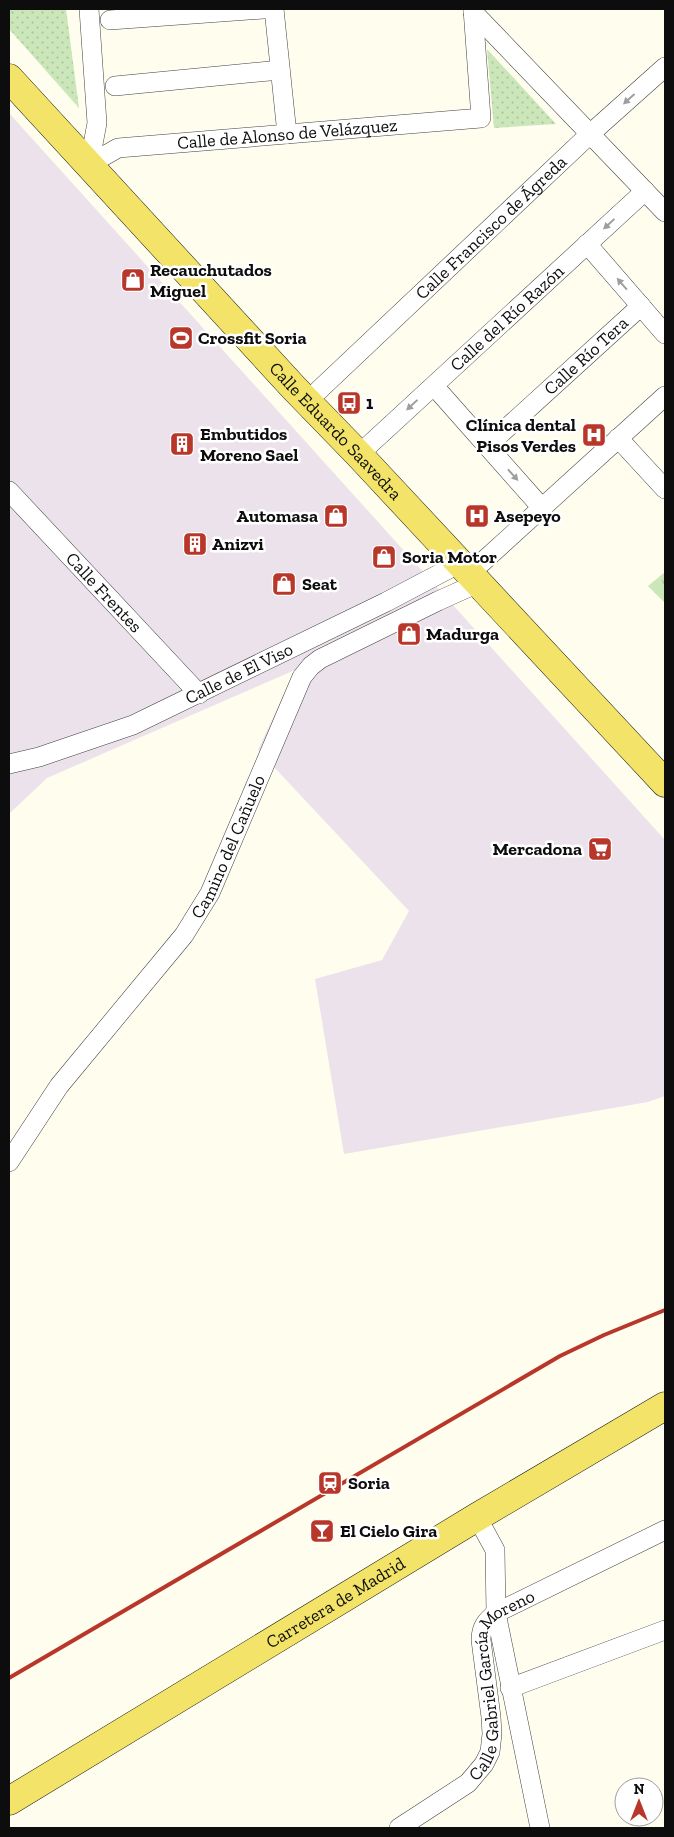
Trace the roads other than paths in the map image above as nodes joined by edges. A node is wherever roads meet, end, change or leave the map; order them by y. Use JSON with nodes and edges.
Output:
{"nodes":[{"id":1,"x":89,"y":9,"type":"edge"},
{"id":2,"x":263,"y":9,"type":"edge"},
{"id":3,"x":274,"y":9,"type":"edge"},
{"id":4,"x":473,"y":11,"type":"edge"},
{"id":5,"x":110,"y":20,"type":"dead end"},
{"id":6,"x":9,"y":67,"type":"edge"},
{"id":7,"x":665,"y":67,"type":"edge"},
{"id":8,"x":280,"y":70,"type":"junction"},
{"id":9,"x":9,"y":78,"type":"edge"},
{"id":10,"x":115,"y":86,"type":"dead end"},
{"id":11,"x":287,"y":134,"type":"junction"},
{"id":12,"x":590,"y":134,"type":"junction"},
{"id":13,"x":94,"y":158,"type":"junction"},
{"id":14,"x":645,"y":191,"type":"junction"},
{"id":15,"x":665,"y":212,"type":"edge"},
{"id":16,"x":587,"y":244,"type":"junction"},
{"id":17,"x":641,"y":306,"type":"junction"},
{"id":18,"x":665,"y":334,"type":"edge"},
{"id":19,"x":434,"y":386,"type":"junction"},
{"id":20,"x":318,"y":391,"type":"junction"},
{"id":21,"x":665,"y":396,"type":"edge"},
{"id":22,"x":618,"y":438,"type":"junction"},
{"id":23,"x":368,"y":446,"type":"junction"},
{"id":24,"x":487,"y":446,"type":"junction"},
{"id":25,"x":665,"y":489,"type":"edge"},
{"id":26,"x":9,"y":491,"type":"edge"},
{"id":27,"x":542,"y":508,"type":"junction"},
{"id":28,"x":472,"y":570,"type":"junction"},
{"id":29,"x":199,"y":694,"type":"junction"},
{"id":30,"x":9,"y":764,"type":"edge"},
{"id":31,"x":665,"y":769,"type":"edge"},
{"id":32,"x":665,"y":783,"type":"edge"},
{"id":33,"x":9,"y":1162,"type":"edge"},
{"id":34,"x":665,"y":1406,"type":"edge"},
{"id":35,"x":476,"y":1517,"type":"junction"},
{"id":36,"x":665,"y":1530,"type":"edge"},
{"id":37,"x":496,"y":1613,"type":"junction"},
{"id":38,"x":665,"y":1630,"type":"edge"},
{"id":39,"x":510,"y":1688,"type":"junction"},
{"id":40,"x":9,"y":1800,"type":"edge"},
{"id":41,"x":399,"y":1828,"type":"edge"},
{"id":42,"x":540,"y":1828,"type":"edge"}],
"edges":[{"from":1,"to":13,"type":"street"},
{"from":2,"to":5,"type":"street"},
{"from":3,"to":8,"type":"street"},
{"from":4,"to":11,"type":"street","name":"Calle de Alonso de Velázquez"},
{"from":4,"to":12,"type":"street"},
{"from":6,"to":13,"type":"main road","name":"Calle Eduardo Saavedra"},
{"from":7,"to":12,"type":"street","name":"Calle Francisco de Ágreda","one_way":true},
{"from":8,"to":10,"type":"street"},
{"from":8,"to":11,"type":"street"},
{"from":9,"to":28,"type":"main road","name":"Calle Eduardo Saavedra"},
{"from":11,"to":13,"type":"street","name":"Calle de Alonso de Velázquez"},
{"from":12,"to":14,"type":"street"},
{"from":12,"to":20,"type":"street","name":"Calle Francisco de Ágreda"},
{"from":13,"to":20,"type":"main road","name":"Calle Eduardo Saavedra"},
{"from":14,"to":15,"type":"street"},
{"from":14,"to":16,"type":"street","name":"Calle del Río Razón","one_way":true},
{"from":17,"to":16,"type":"street","one_way":true},
{"from":16,"to":19,"type":"street","name":"Calle del Río Razón"},
{"from":17,"to":18,"type":"street"},
{"from":17,"to":24,"type":"street","name":"Calle Río Tera"},
{"from":19,"to":23,"type":"street","name":"Calle del Río Razón","one_way":true},
{"from":19,"to":24,"type":"street"},
{"from":20,"to":23,"type":"main road","name":"Calle Eduardo Saavedra"},
{"from":21,"to":22,"type":"street"},
{"from":22,"to":25,"type":"street"},
{"from":22,"to":27,"type":"street"},
{"from":23,"to":28,"type":"main road","name":"Calle Eduardo Saavedra"},
{"from":24,"to":27,"type":"street","one_way":true},
{"from":26,"to":29,"type":"street","name":"Calle Frentes"},
{"from":27,"to":28,"type":"street"},
{"from":28,"to":29,"type":"street","name":"Calle de El Viso"},
{"from":28,"to":31,"type":"main road","name":"Calle Eduardo Saavedra"},
{"from":28,"to":32,"type":"main road","name":"Calle Eduardo Saavedra"},
{"from":28,"to":33,"type":"street","name":"Camino del Cañuelo"},
{"from":29,"to":30,"type":"street","name":"Calle de El Viso"},
{"from":34,"to":35,"type":"main road","name":"Carretera de Madrid"},
{"from":35,"to":37,"type":"street"},
{"from":35,"to":40,"type":"main road","name":"Carretera de Madrid"},
{"from":36,"to":37,"type":"street","name":"Calle Gabriel García Moreno"},
{"from":37,"to":39,"type":"street"},
{"from":37,"to":41,"type":"street","name":"Calle Gabriel García Moreno"},
{"from":38,"to":39,"type":"street"},
{"from":39,"to":42,"type":"street"}]}
